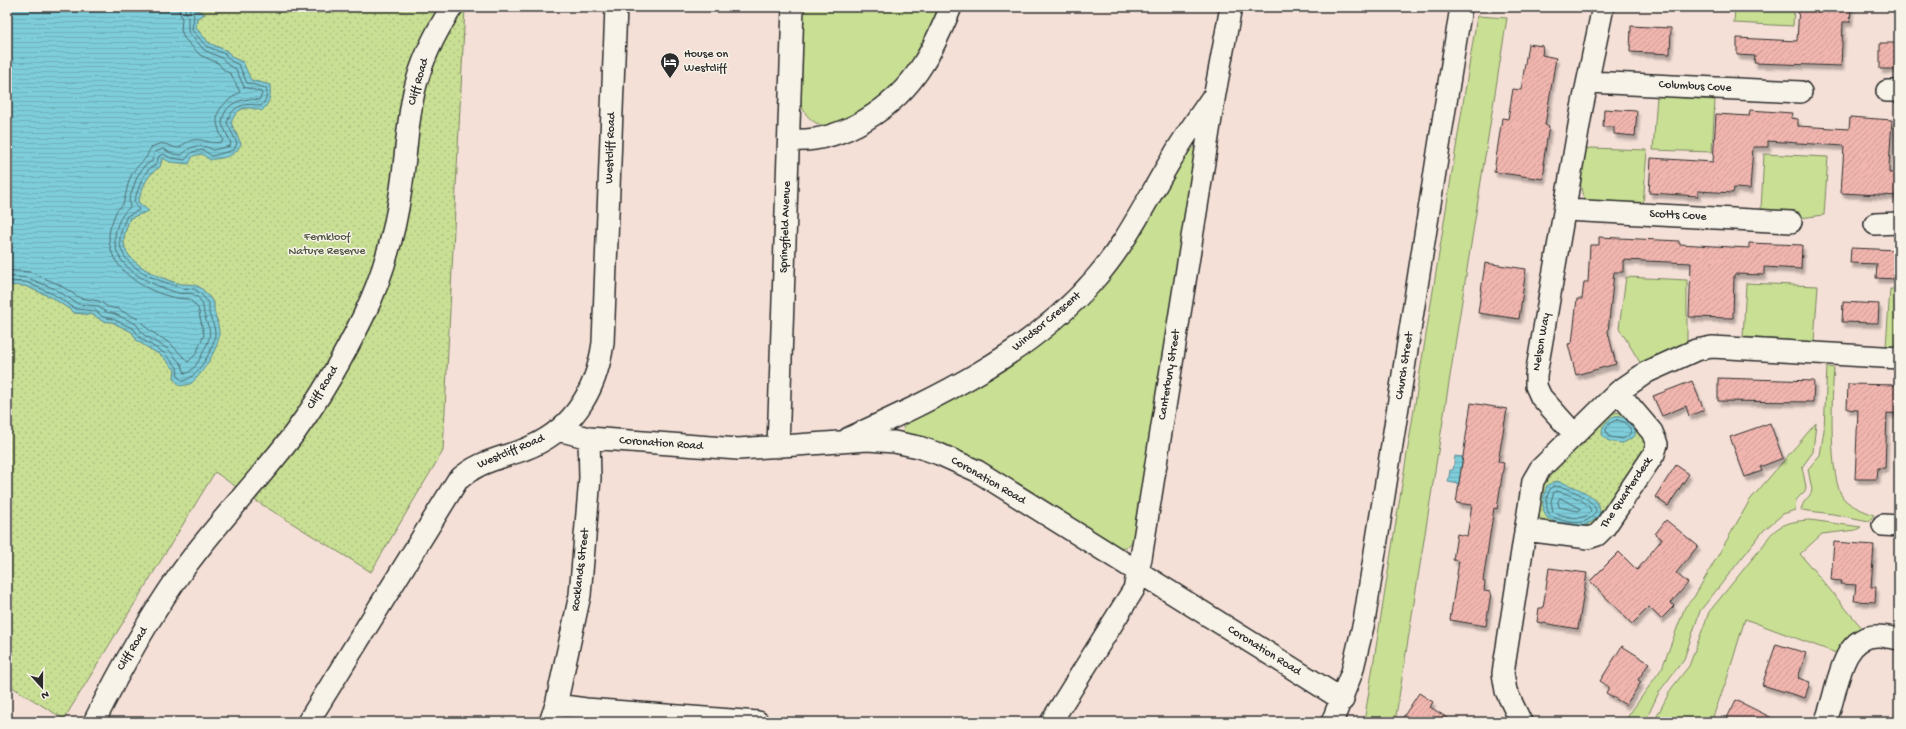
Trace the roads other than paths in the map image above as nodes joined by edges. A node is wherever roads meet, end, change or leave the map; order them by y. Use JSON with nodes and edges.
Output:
{"nodes":[{"id":1,"x":452,"y":7,"type":"edge"},
{"id":2,"x":616,"y":7,"type":"edge"},
{"id":3,"x":793,"y":7,"type":"edge"},
{"id":4,"x":952,"y":7,"type":"edge"},
{"id":5,"x":1230,"y":7,"type":"edge"},
{"id":6,"x":1461,"y":7,"type":"edge"},
{"id":7,"x":1603,"y":7,"type":"edge"},
{"id":8,"x":1588,"y":82,"type":"junction"},
{"id":9,"x":1801,"y":92,"type":"dead end"},
{"id":10,"x":1215,"y":93,"type":"junction"},
{"id":11,"x":789,"y":140,"type":"junction"},
{"id":12,"x":1566,"y":210,"type":"junction"},
{"id":13,"x":1791,"y":222,"type":"dead end"},
{"id":14,"x":1899,"y":223,"type":"edge"},
{"id":15,"x":1875,"y":224,"type":"dead end"},
{"id":16,"x":1899,"y":358,"type":"edge"},
{"id":17,"x":1618,"y":392,"type":"junction"},
{"id":18,"x":558,"y":430,"type":"junction"},
{"id":19,"x":1575,"y":435,"type":"junction"},
{"id":20,"x":589,"y":438,"type":"junction"},
{"id":21,"x":842,"y":441,"type":"junction"},
{"id":22,"x":778,"y":447,"type":"junction"},
{"id":23,"x":1525,"y":530,"type":"junction"},
{"id":24,"x":1138,"y":573,"type":"junction"},
{"id":25,"x":1899,"y":639,"type":"edge"},
{"id":26,"x":1343,"y":700,"type":"junction"},
{"id":27,"x":553,"y":713,"type":"edge"},
{"id":28,"x":94,"y":722,"type":"edge"},
{"id":29,"x":308,"y":722,"type":"edge"},
{"id":30,"x":758,"y":722,"type":"edge"},
{"id":31,"x":1051,"y":722,"type":"edge"},
{"id":32,"x":1332,"y":722,"type":"edge"},
{"id":33,"x":1521,"y":722,"type":"edge"},
{"id":34,"x":1825,"y":722,"type":"edge"}],
"edges":[{"from":1,"to":28,"type":"street","name":"Cliff Road"},
{"from":2,"to":18,"type":"street","name":"Westcliff Road"},
{"from":3,"to":11,"type":"street","name":"Springfield Avenue"},
{"from":4,"to":11,"type":"street"},
{"from":5,"to":10,"type":"street","name":"Canterbury Street"},
{"from":6,"to":26,"type":"street","name":"Church Street"},
{"from":7,"to":8,"type":"street","name":"Nelson Way"},
{"from":8,"to":9,"type":"street","name":"Columbus Cove"},
{"from":8,"to":12,"type":"street","name":"Nelson Way"},
{"from":10,"to":21,"type":"street","name":"Windsor Crescent"},
{"from":10,"to":24,"type":"street","name":"Canterbury Street"},
{"from":11,"to":22,"type":"street","name":"Springfield Avenue"},
{"from":12,"to":13,"type":"street","name":"Scotts Cove"},
{"from":12,"to":19,"type":"street","name":"Nelson Way"},
{"from":14,"to":15,"type":"street"},
{"from":16,"to":17,"type":"street"},
{"from":17,"to":19,"type":"street"},
{"from":17,"to":23,"type":"street","name":"The Quarterdeck"},
{"from":18,"to":20,"type":"street","name":"Coronation Road"},
{"from":18,"to":29,"type":"street","name":"Westcliff Road"},
{"from":19,"to":23,"type":"street"},
{"from":20,"to":22,"type":"street","name":"Coronation Road"},
{"from":20,"to":27,"type":"street","name":"Rocklands Street"},
{"from":21,"to":22,"type":"street","name":"Coronation Road"},
{"from":21,"to":24,"type":"street","name":"Coronation Road"},
{"from":23,"to":33,"type":"street"},
{"from":24,"to":26,"type":"street","name":"Coronation Road"},
{"from":24,"to":31,"type":"street","name":"Canterbury Street"},
{"from":25,"to":34,"type":"street"},
{"from":26,"to":32,"type":"street","name":"Church Street"},
{"from":27,"to":30,"type":"street"}]}
